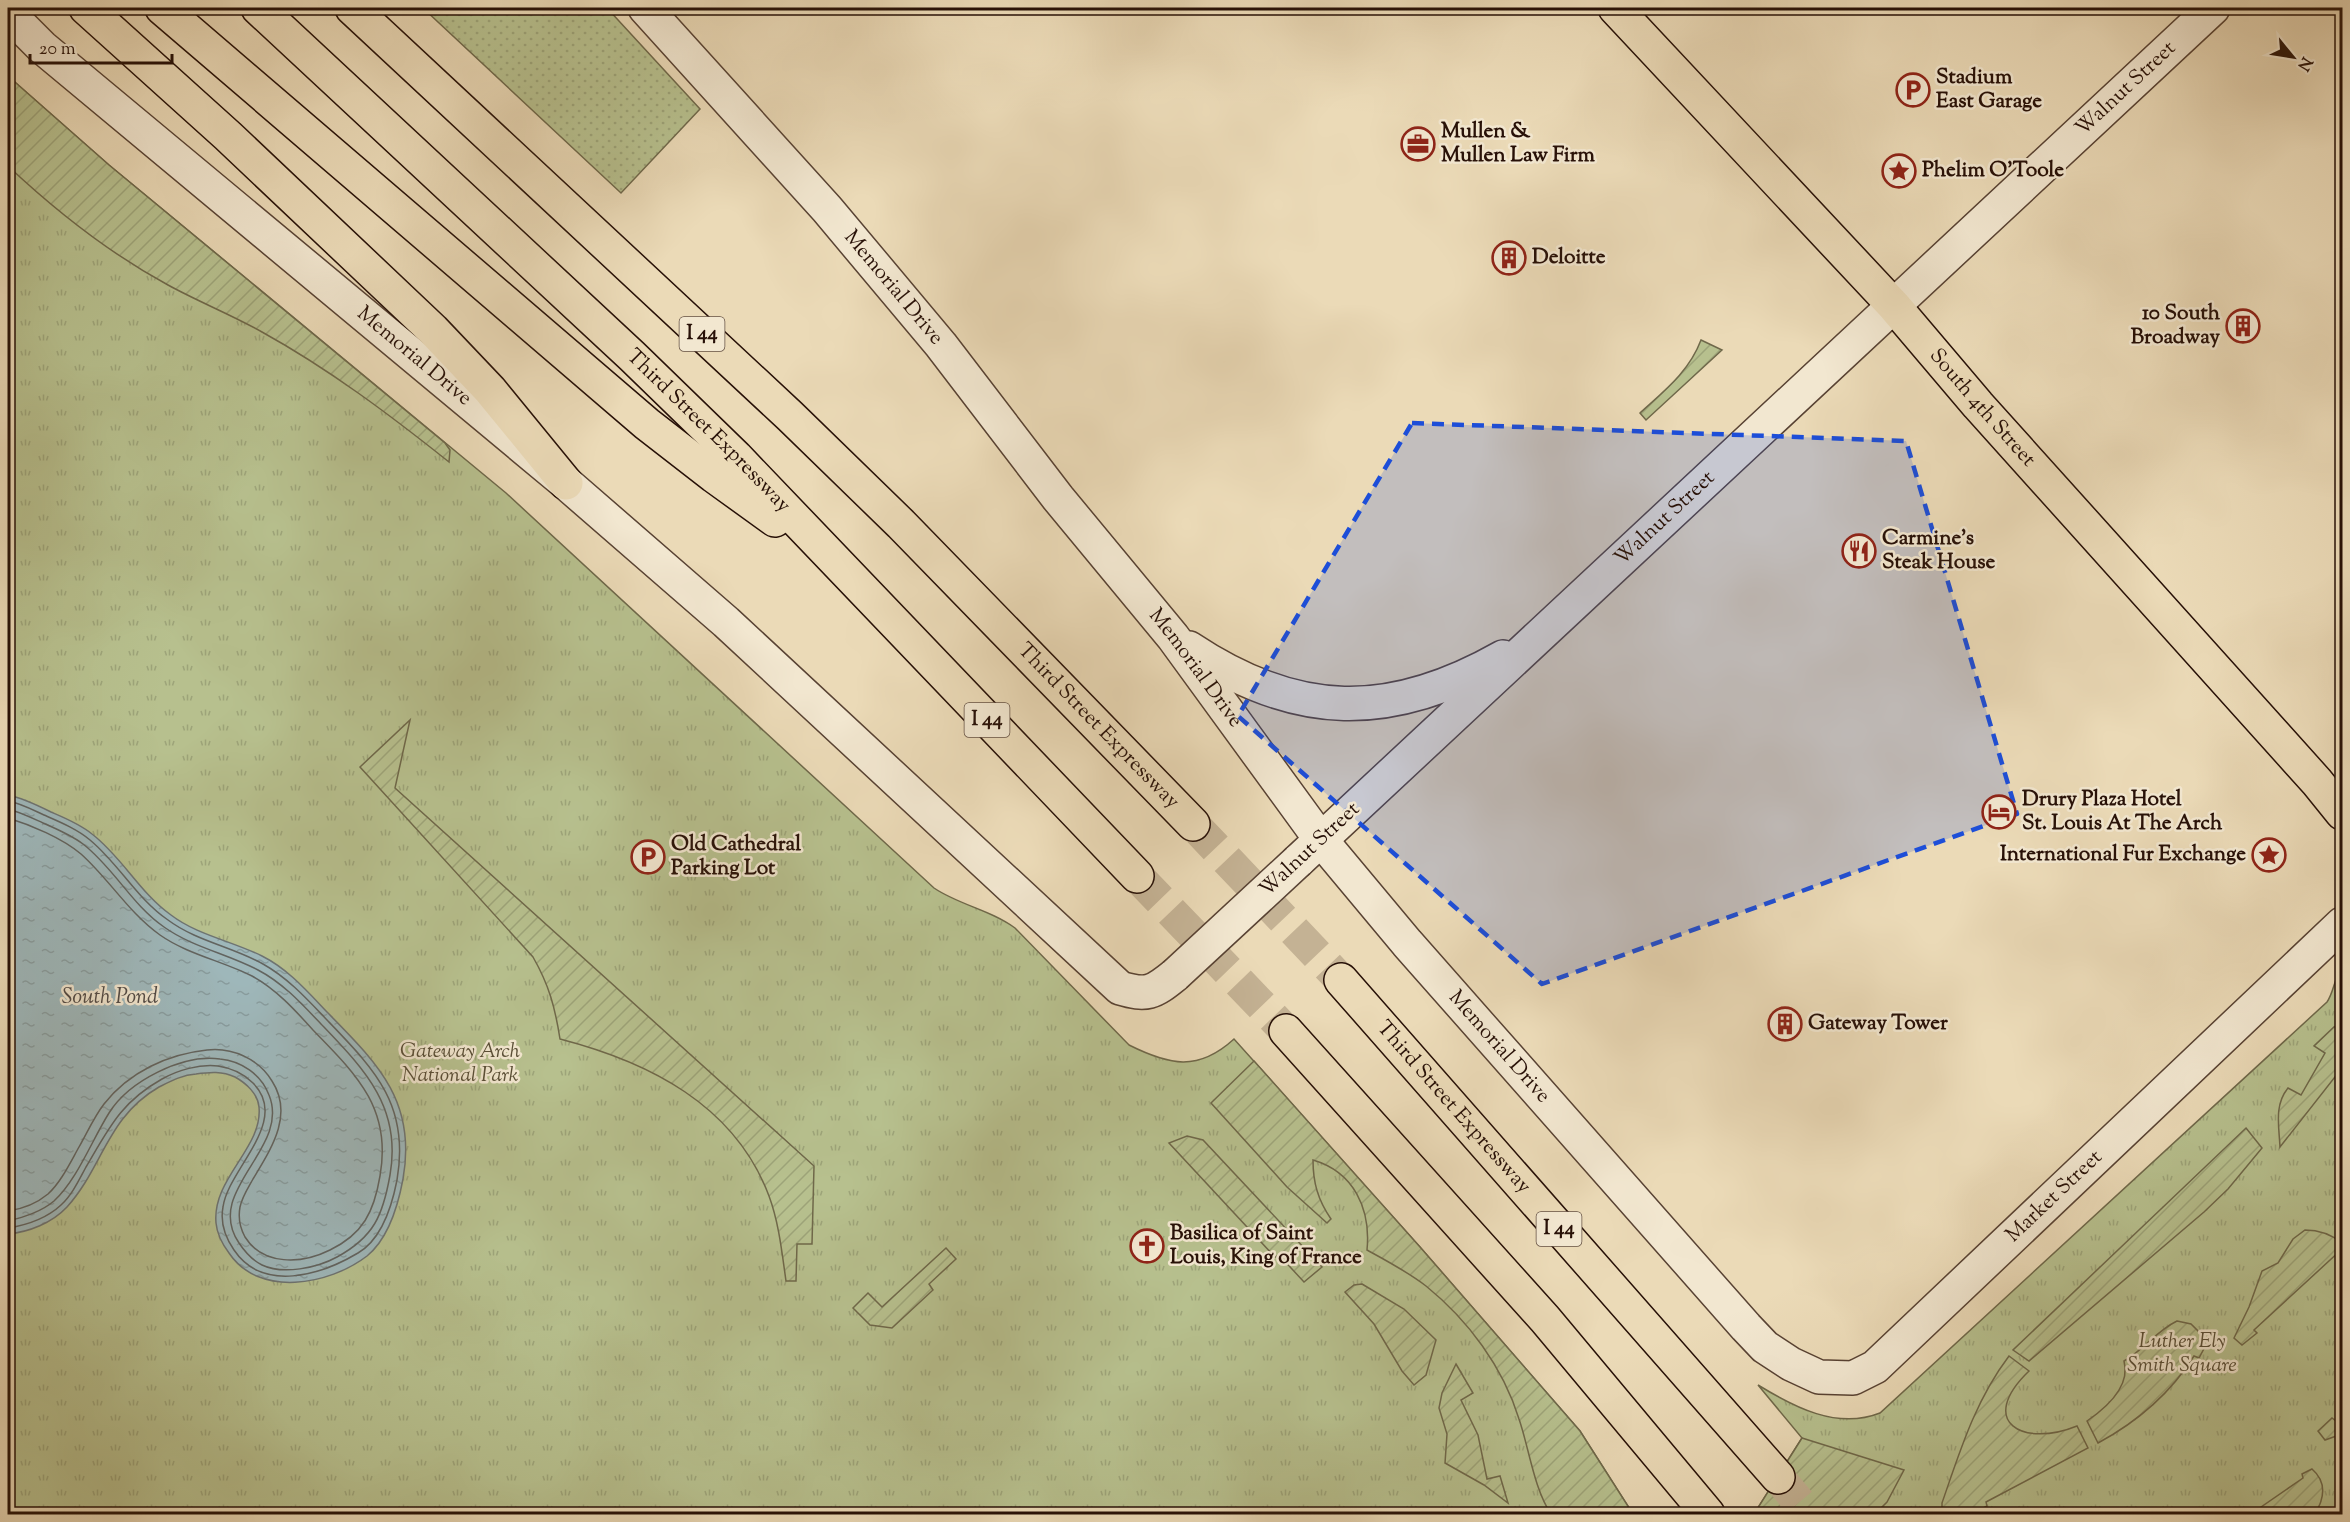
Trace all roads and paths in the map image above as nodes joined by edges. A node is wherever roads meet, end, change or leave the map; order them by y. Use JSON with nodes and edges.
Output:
{"nodes":[{"id":1,"x":86,"y":8,"type":"edge"},
{"id":2,"x":162,"y":8,"type":"edge"},
{"id":3,"x":258,"y":8,"type":"edge"},
{"id":4,"x":352,"y":8,"type":"edge"},
{"id":5,"x":645,"y":8,"type":"edge"},
{"id":6,"x":1615,"y":8,"type":"edge"},
{"id":7,"x":2213,"y":8,"type":"edge"},
{"id":8,"x":8,"y":13,"type":"edge"},
{"id":9,"x":1894,"y":306,"type":"junction"},
{"id":10,"x":566,"y":483,"type":"junction"},
{"id":11,"x":838,"y":564,"type":"junction"},
{"id":12,"x":1543,"y":634,"type":"junction"},
{"id":13,"x":1173,"y":637,"type":"junction"},
{"id":14,"x":2343,"y":813,"type":"edge"},
{"id":15,"x":1192,"y":824,"type":"tunnel mouth"},
{"id":16,"x":1310,"y":850,"type":"junction"},
{"id":17,"x":1137,"y":876,"type":"tunnel mouth"},
{"id":18,"x":2343,"y":924,"type":"edge"},
{"id":19,"x":1106,"y":976,"type":"joint"},
{"id":20,"x":1341,"y":980,"type":"tunnel mouth"},
{"id":21,"x":1286,"y":1031,"type":"tunnel mouth"},
{"id":22,"x":1746,"y":1327,"type":"joint"},
{"id":23,"x":1778,"y":1477,"type":"tunnel mouth"},
{"id":24,"x":1708,"y":1515,"type":"edge"}],
"edges":[{"from":1,"to":10,"type":"main road"},
{"from":2,"to":11,"type":"main road"},
{"from":3,"to":11,"type":"main road","name":"Third Street Expressway","number":"I 44"},
{"from":4,"to":15,"type":"main road","name":"Third Street Expressway","number":"I 44"},
{"from":5,"to":13,"type":"street","name":"Memorial Drive"},
{"from":6,"to":9,"type":"main road","name":"South 4th Street"},
{"from":7,"to":9,"type":"street","name":"Walnut Street"},
{"from":8,"to":10,"type":"street","name":"Memorial Drive"},
{"from":9,"to":12,"type":"street","name":"Walnut Street"},
{"from":9,"to":14,"type":"main road","name":"South 4th Street"},
{"from":10,"to":19,"type":"street","name":"Memorial Drive"},
{"from":11,"to":17,"type":"main road","name":"Third Street Expressway","number":"I 44"},
{"from":12,"to":13,"type":"street"},
{"from":12,"to":16,"type":"street","name":"Walnut Street"},
{"from":13,"to":16,"type":"street","name":"Memorial Drive"},
{"from":16,"to":19,"type":"street","name":"Walnut Street","bridge":true},
{"from":16,"to":22,"type":"street","name":"Memorial Drive"},
{"from":18,"to":22,"type":"street","name":"Market Street"},
{"from":20,"to":23,"type":"main road","name":"Third Street Expressway","number":"I 44"},
{"from":21,"to":24,"type":"main road"}]}
